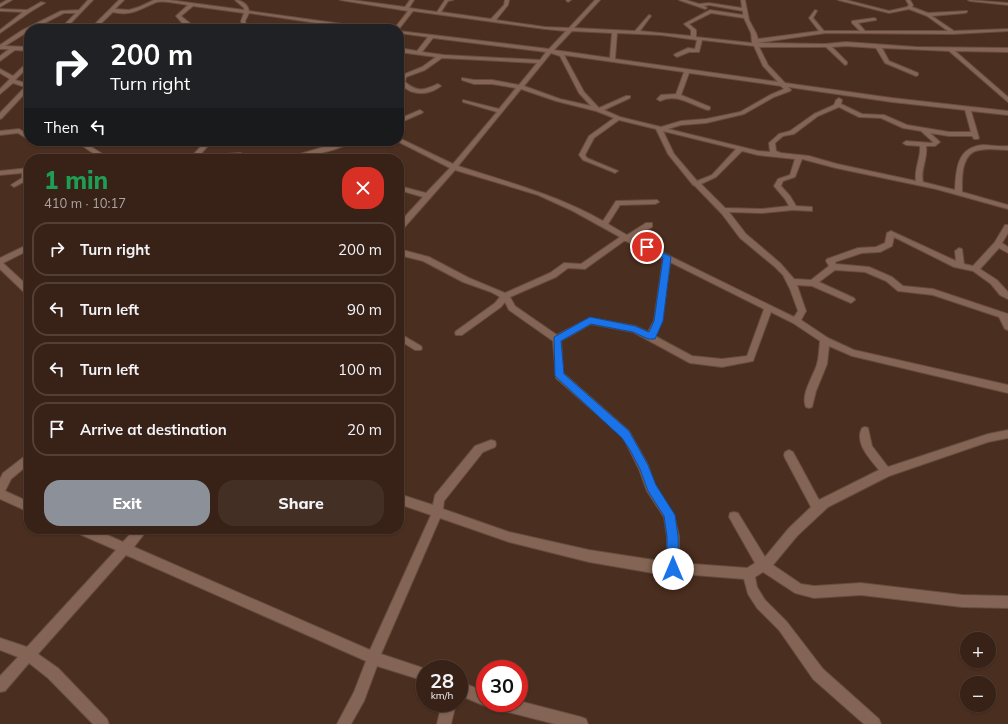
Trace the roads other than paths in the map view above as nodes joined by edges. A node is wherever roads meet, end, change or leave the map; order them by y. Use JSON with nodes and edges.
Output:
{"nodes":[{"id":1,"x":10,"y":0,"type":"edge"},
{"id":2,"x":91,"y":0,"type":"edge"},
{"id":3,"x":122,"y":0,"type":"edge"},
{"id":4,"x":158,"y":0,"type":"edge"},
{"id":5,"x":237,"y":0,"type":"edge"},
{"id":6,"x":342,"y":0,"type":"edge"},
{"id":7,"x":377,"y":0,"type":"edge"},
{"id":8,"x":412,"y":0,"type":"edge"},
{"id":9,"x":451,"y":0,"type":"edge"},
{"id":10,"x":507,"y":0,"type":"edge"},
{"id":11,"x":598,"y":0,"type":"edge"},
{"id":12,"x":681,"y":0,"type":"edge"},
{"id":13,"x":743,"y":0,"type":"edge"},
{"id":14,"x":840,"y":0,"type":"edge"},
{"id":15,"x":908,"y":0,"type":"edge"},
{"id":16,"x":970,"y":0,"type":"edge"},
{"id":17,"x":43,"y":3,"type":"dead end"},
{"id":18,"x":192,"y":4,"type":"junction"},
{"id":19,"x":372,"y":4,"type":"junction"},
{"id":20,"x":1008,"y":4,"type":"edge"},
{"id":21,"x":701,"y":5,"type":"junction"},
{"id":22,"x":0,"y":6,"type":"edge"},
{"id":23,"x":909,"y":8,"type":"junction"},
{"id":24,"x":140,"y":9,"type":"junction"},
{"id":25,"x":406,"y":9,"type":"junction"},
{"id":26,"x":412,"y":9,"type":"junction"},
{"id":27,"x":0,"y":10,"type":"edge"},
{"id":28,"x":112,"y":10,"type":"junction"},
{"id":29,"x":746,"y":10,"type":"junction"},
{"id":30,"x":815,"y":10,"type":"dead end"},
{"id":31,"x":28,"y":11,"type":"junction"},
{"id":32,"x":80,"y":11,"type":"junction"},
{"id":33,"x":710,"y":11,"type":"junction"},
{"id":34,"x":247,"y":12,"type":"junction"},
{"id":35,"x":438,"y":12,"type":"junction"},
{"id":36,"x":966,"y":12,"type":"dead end"},
{"id":37,"x":144,"y":13,"type":"dead end"},
{"id":38,"x":928,"y":15,"type":"junction"},
{"id":39,"x":648,"y":16,"type":"dead end"},
{"id":40,"x":746,"y":17,"type":"junction"},
{"id":41,"x":919,"y":17,"type":"dead end"},
{"id":42,"x":874,"y":19,"type":"dead end"},
{"id":43,"x":492,"y":21,"type":"junction"},
{"id":44,"x":328,"y":23,"type":"junction"},
{"id":45,"x":39,"y":24,"type":"edge"},
{"id":46,"x":67,"y":24,"type":"edge"},
{"id":47,"x":97,"y":24,"type":"edge"},
{"id":48,"x":187,"y":24,"type":"edge"},
{"id":49,"x":244,"y":24,"type":"edge"},
{"id":50,"x":322,"y":24,"type":"edge"},
{"id":51,"x":336,"y":24,"type":"edge"},
{"id":52,"x":400,"y":24,"type":"edge"},
{"id":53,"x":571,"y":30,"type":"junction"},
{"id":54,"x":1008,"y":30,"type":"edge"},
{"id":55,"x":863,"y":31,"type":"junction"},
{"id":56,"x":0,"y":32,"type":"edge"},
{"id":57,"x":24,"y":32,"type":"edge"},
{"id":58,"x":615,"y":32,"type":"junction"},
{"id":59,"x":404,"y":33,"type":"edge"},
{"id":60,"x":636,"y":33,"type":"junction"},
{"id":61,"x":823,"y":33,"type":"junction"},
{"id":62,"x":953,"y":33,"type":"junction"},
{"id":63,"x":432,"y":36,"type":"junction"},
{"id":64,"x":693,"y":38,"type":"junction"},
{"id":65,"x":700,"y":39,"type":"junction"},
{"id":66,"x":755,"y":44,"type":"junction"},
{"id":67,"x":827,"y":45,"type":"junction"},
{"id":68,"x":878,"y":46,"type":"junction"},
{"id":69,"x":0,"y":47,"type":"edge"},
{"id":70,"x":14,"y":48,"type":"junction"},
{"id":71,"x":24,"y":49,"type":"edge"},
{"id":72,"x":951,"y":50,"type":"junction"},
{"id":73,"x":1008,"y":50,"type":"edge"},
{"id":74,"x":404,"y":51,"type":"edge"},
{"id":75,"x":550,"y":51,"type":"junction"},
{"id":76,"x":418,"y":53,"type":"junction"},
{"id":77,"x":677,"y":55,"type":"dead end"},
{"id":78,"x":441,"y":56,"type":"junction"},
{"id":79,"x":0,"y":60,"type":"edge"},
{"id":80,"x":612,"y":61,"type":"junction"},
{"id":81,"x":542,"y":62,"type":"junction"},
{"id":82,"x":845,"y":63,"type":"dead end"},
{"id":83,"x":22,"y":70,"type":"edge"},
{"id":84,"x":0,"y":71,"type":"edge"},
{"id":85,"x":687,"y":72,"type":"junction"},
{"id":86,"x":916,"y":74,"type":"dead end"},
{"id":87,"x":404,"y":76,"type":"edge"},
{"id":88,"x":12,"y":79,"type":"junction"},
{"id":89,"x":464,"y":79,"type":"dead end"},
{"id":90,"x":783,"y":84,"type":"junction"},
{"id":91,"x":24,"y":85,"type":"edge"},
{"id":92,"x":404,"y":85,"type":"edge"},
{"id":93,"x":438,"y":86,"type":"dead end"},
{"id":94,"x":521,"y":87,"type":"junction"},
{"id":95,"x":1008,"y":89,"type":"edge"},
{"id":96,"x":996,"y":90,"type":"junction"},
{"id":97,"x":0,"y":92,"type":"edge"},
{"id":98,"x":24,"y":92,"type":"edge"},
{"id":99,"x":843,"y":93,"type":"junction"},
{"id":100,"x":678,"y":96,"type":"junction"},
{"id":101,"x":628,"y":97,"type":"dead end"},
{"id":102,"x":660,"y":99,"type":"dead end"},
{"id":103,"x":1008,"y":100,"type":"edge"},
{"id":104,"x":465,"y":101,"type":"dead end"},
{"id":105,"x":837,"y":104,"type":"junction"},
{"id":106,"x":708,"y":108,"type":"dead end"},
{"id":107,"x":967,"y":108,"type":"junction"},
{"id":108,"x":598,"y":110,"type":"junction"},
{"id":109,"x":501,"y":111,"type":"junction"},
{"id":110,"x":420,"y":112,"type":"dead end"},
{"id":111,"x":1008,"y":113,"type":"edge"},
{"id":112,"x":0,"y":117,"type":"edge"},
{"id":113,"x":618,"y":118,"type":"junction"},
{"id":114,"x":404,"y":119,"type":"edge"},
{"id":115,"x":659,"y":129,"type":"junction"},
{"id":116,"x":924,"y":130,"type":"junction"},
{"id":117,"x":0,"y":133,"type":"edge"},
{"id":118,"x":24,"y":134,"type":"edge"},
{"id":119,"x":974,"y":134,"type":"junction"},
{"id":120,"x":404,"y":142,"type":"edge"},
{"id":121,"x":906,"y":143,"type":"dead end"},
{"id":122,"x":86,"y":146,"type":"edge"},
{"id":123,"x":205,"y":146,"type":"edge"},
{"id":124,"x":334,"y":146,"type":"edge"},
{"id":125,"x":923,"y":146,"type":"junction"},
{"id":126,"x":976,"y":148,"type":"junction"},
{"id":127,"x":1008,"y":148,"type":"edge"},
{"id":128,"x":740,"y":149,"type":"junction"},
{"id":129,"x":99,"y":154,"type":"edge"},
{"id":130,"x":196,"y":154,"type":"edge"},
{"id":131,"x":309,"y":154,"type":"edge"},
{"id":132,"x":780,"y":155,"type":"junction"},
{"id":133,"x":799,"y":157,"type":"junction"},
{"id":134,"x":454,"y":167,"type":"junction"},
{"id":135,"x":615,"y":170,"type":"dead end"},
{"id":136,"x":24,"y":171,"type":"edge"},
{"id":137,"x":0,"y":173,"type":"edge"},
{"id":138,"x":24,"y":180,"type":"edge"},
{"id":139,"x":920,"y":183,"type":"junction"},
{"id":140,"x":695,"y":184,"type":"junction"},
{"id":141,"x":14,"y":185,"type":"dead end"},
{"id":142,"x":404,"y":189,"type":"edge"},
{"id":143,"x":958,"y":193,"type":"junction"},
{"id":144,"x":428,"y":196,"type":"junction"},
{"id":145,"x":655,"y":202,"type":"dead end"},
{"id":146,"x":1008,"y":207,"type":"edge"},
{"id":147,"x":793,"y":208,"type":"junction"},
{"id":148,"x":809,"y":209,"type":"dead end"},
{"id":149,"x":723,"y":210,"type":"junction"},
{"id":150,"x":404,"y":222,"type":"edge"},
{"id":151,"x":604,"y":225,"type":"junction"},
{"id":152,"x":649,"y":225,"type":"dead end"},
{"id":153,"x":1008,"y":227,"type":"edge"},
{"id":154,"x":628,"y":238,"type":"junction"},
{"id":155,"x":998,"y":244,"type":"junction"},
{"id":156,"x":24,"y":250,"type":"edge"},
{"id":157,"x":1008,"y":250,"type":"edge"},
{"id":158,"x":959,"y":251,"type":"dead end"},
{"id":159,"x":404,"y":253,"type":"edge"},
{"id":160,"x":667,"y":257,"type":"junction"},
{"id":161,"x":0,"y":262,"type":"edge"},
{"id":162,"x":960,"y":266,"type":"junction"},
{"id":163,"x":833,"y":267,"type":"junction"},
{"id":164,"x":975,"y":269,"type":"junction"},
{"id":165,"x":790,"y":282,"type":"junction"},
{"id":166,"x":813,"y":283,"type":"junction"},
{"id":167,"x":24,"y":287,"type":"edge"},
{"id":168,"x":505,"y":296,"type":"junction"},
{"id":169,"x":1008,"y":296,"type":"edge"},
{"id":170,"x":851,"y":300,"type":"dead end"},
{"id":171,"x":768,"y":308,"type":"junction"},
{"id":172,"x":1006,"y":317,"type":"edge"},
{"id":173,"x":796,"y":320,"type":"junction"},
{"id":174,"x":1008,"y":326,"type":"edge"},
{"id":175,"x":459,"y":333,"type":"dead end"},
{"id":176,"x":651,"y":336,"type":"junction"},
{"id":177,"x":404,"y":339,"type":"edge"},
{"id":178,"x":557,"y":339,"type":"junction"},
{"id":179,"x":825,"y":340,"type":"junction"},
{"id":180,"x":418,"y":348,"type":"dead end"},
{"id":181,"x":1008,"y":389,"type":"edge"},
{"id":182,"x":809,"y":404,"type":"dead end"},
{"id":183,"x":866,"y":431,"type":"dead end"},
{"id":184,"x":1008,"y":434,"type":"edge"},
{"id":185,"x":491,"y":444,"type":"dead end"},
{"id":186,"x":789,"y":455,"type":"dead end"},
{"id":187,"x":24,"y":462,"type":"edge"},
{"id":188,"x":886,"y":472,"type":"junction"},
{"id":189,"x":0,"y":489,"type":"edge"},
{"id":190,"x":0,"y":494,"type":"edge"},
{"id":191,"x":404,"y":501,"type":"edge"},
{"id":192,"x":24,"y":504,"type":"edge"},
{"id":193,"x":818,"y":509,"type":"junction"},
{"id":194,"x":437,"y":513,"type":"junction"},
{"id":195,"x":734,"y":517,"type":"dead end"},
{"id":196,"x":93,"y":534,"type":"edge"},
{"id":197,"x":138,"y":534,"type":"edge"},
{"id":198,"x":125,"y":548,"type":"junction"},
{"id":199,"x":763,"y":565,"type":"junction"},
{"id":200,"x":673,"y":569,"type":"junction"},
{"id":201,"x":748,"y":574,"type":"junction"},
{"id":202,"x":1008,"y":602,"type":"edge"},
{"id":203,"x":0,"y":644,"type":"edge"},
{"id":204,"x":28,"y":654,"type":"junction"},
{"id":205,"x":373,"y":658,"type":"junction"},
{"id":206,"x":416,"y":672,"type":"edge"},
{"id":207,"x":0,"y":686,"type":"edge"},
{"id":208,"x":528,"y":710,"type":"edge"},
{"id":209,"x":447,"y":712,"type":"edge"},
{"id":210,"x":102,"y":724,"type":"edge"},
{"id":211,"x":344,"y":724,"type":"edge"},
{"id":212,"x":444,"y":724,"type":"edge"},
{"id":213,"x":581,"y":724,"type":"edge"},
{"id":214,"x":874,"y":724,"type":"edge"}],
"edges":[{"from":1,"to":22,"type":"street"},
{"from":2,"to":32,"type":"street"},
{"from":3,"to":28,"type":"street"},
{"from":4,"to":18,"type":"street"},
{"from":4,"to":24,"type":"street"},
{"from":5,"to":34,"type":"street"},
{"from":6,"to":19,"type":"street"},
{"from":7,"to":19,"type":"street"},
{"from":8,"to":25,"type":"street"},
{"from":9,"to":35,"type":"street"},
{"from":10,"to":43,"type":"street"},
{"from":11,"to":53,"type":"street"},
{"from":12,"to":21,"type":"street"},
{"from":13,"to":29,"type":"street"},
{"from":14,"to":23,"type":"street"},
{"from":15,"to":23,"type":"street"},
{"from":16,"to":20,"type":"street"},
{"from":17,"to":31,"type":"street"},
{"from":18,"to":34,"type":"street"},
{"from":18,"to":48,"type":"street"},
{"from":19,"to":25,"type":"street"},
{"from":21,"to":29,"type":"street"},
{"from":21,"to":33,"type":"street"},
{"from":23,"to":38,"type":"street"},
{"from":24,"to":28,"type":"street"},
{"from":24,"to":37,"type":"street"},
{"from":25,"to":26,"type":"street"},
{"from":26,"to":35,"type":"street"},
{"from":26,"to":52,"type":"street"},
{"from":27,"to":31,"type":"street"},
{"from":28,"to":47,"type":"street"},
{"from":29,"to":40,"type":"street"},
{"from":30,"to":61,"type":"street"},
{"from":31,"to":56,"type":"street"},
{"from":32,"to":45,"type":"street"},
{"from":32,"to":46,"type":"street"},
{"from":33,"to":40,"type":"street"},
{"from":33,"to":64,"type":"street"},
{"from":34,"to":44,"type":"street"},
{"from":34,"to":49,"type":"street"},
{"from":35,"to":43,"type":"street"},
{"from":36,"to":38,"type":"street"},
{"from":38,"to":41,"type":"street"},
{"from":38,"to":62,"type":"street"},
{"from":39,"to":60,"type":"street"},
{"from":40,"to":66,"type":"street"},
{"from":42,"to":55,"type":"street"},
{"from":43,"to":53,"type":"street"},
{"from":44,"to":50,"type":"street"},
{"from":44,"to":51,"type":"street"},
{"from":53,"to":58,"type":"street"},
{"from":53,"to":75,"type":"street"},
{"from":54,"to":62,"type":"street"},
{"from":55,"to":61,"type":"street"},
{"from":55,"to":62,"type":"street"},
{"from":57,"to":69,"type":"street"},
{"from":58,"to":60,"type":"street"},
{"from":58,"to":80,"type":"street"},
{"from":59,"to":63,"type":"street"},
{"from":60,"to":64,"type":"street"},
{"from":61,"to":66,"type":"street"},
{"from":63,"to":75,"type":"street"},
{"from":63,"to":76,"type":"street"},
{"from":64,"to":65,"type":"street"},
{"from":65,"to":66,"type":"street"},
{"from":65,"to":77,"type":"street"},
{"from":66,"to":67,"type":"street"},
{"from":66,"to":90,"type":"street"},
{"from":67,"to":68,"type":"street"},
{"from":67,"to":82,"type":"street"},
{"from":68,"to":72,"type":"street"},
{"from":68,"to":86,"type":"street"},
{"from":69,"to":70,"type":"street"},
{"from":70,"to":71,"type":"street"},
{"from":70,"to":79,"type":"street"},
{"from":72,"to":73,"type":"street"},
{"from":72,"to":96,"type":"street"},
{"from":74,"to":76,"type":"street"},
{"from":75,"to":80,"type":"street"},
{"from":75,"to":81,"type":"street"},
{"from":75,"to":108,"type":"street"},
{"from":76,"to":78,"type":"street"},
{"from":78,"to":81,"type":"street"},
{"from":78,"to":87,"type":"street"},
{"from":80,"to":85,"type":"street"},
{"from":81,"to":94,"type":"street"},
{"from":83,"to":88,"type":"street"},
{"from":84,"to":88,"type":"street"},
{"from":85,"to":90,"type":"street"},
{"from":85,"to":100,"type":"street"},
{"from":88,"to":91,"type":"street"},
{"from":88,"to":97,"type":"street"},
{"from":89,"to":94,"type":"street"},
{"from":90,"to":99,"type":"street"},
{"from":90,"to":115,"type":"street"},
{"from":92,"to":93,"type":"street"},
{"from":94,"to":108,"type":"street"},
{"from":94,"to":109,"type":"street"},
{"from":95,"to":96,"type":"street"},
{"from":96,"to":103,"type":"street"},
{"from":98,"to":112,"type":"street"},
{"from":99,"to":105,"type":"street"},
{"from":99,"to":107,"type":"street"},
{"from":100,"to":102,"type":"street"},
{"from":100,"to":106,"type":"street"},
{"from":101,"to":108,"type":"street"},
{"from":104,"to":109,"type":"street"},
{"from":105,"to":116,"type":"street"},
{"from":105,"to":132,"type":"street"},
{"from":107,"to":111,"type":"street"},
{"from":107,"to":119,"type":"street"},
{"from":108,"to":113,"type":"street"},
{"from":109,"to":134,"type":"street"},
{"from":110,"to":114,"type":"street"},
{"from":113,"to":115,"type":"street"},
{"from":113,"to":135,"type":"street"},
{"from":115,"to":128,"type":"street"},
{"from":115,"to":140,"type":"street"},
{"from":116,"to":119,"type":"street"},
{"from":116,"to":125,"type":"street"},
{"from":117,"to":118,"type":"street"},
{"from":119,"to":126,"type":"street"},
{"from":120,"to":134,"type":"street"},
{"from":121,"to":125,"type":"street"},
{"from":122,"to":129,"type":"street"},
{"from":123,"to":130,"type":"street"},
{"from":124,"to":131,"type":"street"},
{"from":125,"to":139,"type":"street"},
{"from":126,"to":127,"type":"street"},
{"from":126,"to":143,"type":"street"},
{"from":128,"to":132,"type":"street"},
{"from":128,"to":140,"type":"street"},
{"from":132,"to":133,"type":"street"},
{"from":133,"to":139,"type":"street"},
{"from":133,"to":147,"type":"street"},
{"from":134,"to":144,"type":"street"},
{"from":134,"to":151,"type":"street"},
{"from":136,"to":137,"type":"street"},
{"from":138,"to":141,"type":"street"},
{"from":139,"to":143,"type":"street"},
{"from":140,"to":149,"type":"street"},
{"from":142,"to":144,"type":"street"},
{"from":143,"to":146,"type":"street"},
{"from":144,"to":150,"type":"street"},
{"from":145,"to":151,"type":"street"},
{"from":147,"to":148,"type":"street"},
{"from":147,"to":149,"type":"street"},
{"from":149,"to":165,"type":"street"},
{"from":151,"to":154,"type":"street"},
{"from":152,"to":154,"type":"street"},
{"from":153,"to":155,"type":"street"},
{"from":154,"to":160,"type":"street"},
{"from":154,"to":168,"type":"street"},
{"from":155,"to":157,"type":"street"},
{"from":155,"to":164,"type":"street"},
{"from":156,"to":161,"type":"street"},
{"from":158,"to":162,"type":"street"},
{"from":159,"to":168,"type":"street"},
{"from":160,"to":171,"type":"street"},
{"from":160,"to":176,"type":"street"},
{"from":161,"to":167,"type":"street"},
{"from":162,"to":163,"type":"street"},
{"from":162,"to":164,"type":"street"},
{"from":163,"to":166,"type":"street"},
{"from":163,"to":172,"type":"street"},
{"from":164,"to":169,"type":"street"},
{"from":165,"to":166,"type":"street"},
{"from":165,"to":173,"type":"street"},
{"from":166,"to":170,"type":"street"},
{"from":168,"to":175,"type":"street"},
{"from":168,"to":178,"type":"street"},
{"from":171,"to":173,"type":"street"},
{"from":171,"to":176,"type":"street"},
{"from":172,"to":174,"type":"street"},
{"from":173,"to":179,"type":"street"},
{"from":176,"to":178,"type":"street"},
{"from":177,"to":180,"type":"street"},
{"from":178,"to":200,"type":"street"},
{"from":179,"to":181,"type":"street"},
{"from":179,"to":182,"type":"street"},
{"from":183,"to":188,"type":"street"},
{"from":184,"to":188,"type":"street"},
{"from":185,"to":194,"type":"street"},
{"from":186,"to":193,"type":"street"},
{"from":187,"to":189,"type":"street"},
{"from":188,"to":193,"type":"street"},
{"from":190,"to":192,"type":"street"},
{"from":191,"to":194,"type":"street"},
{"from":193,"to":199,"type":"street"},
{"from":194,"to":200,"type":"street"},
{"from":194,"to":205,"type":"street"},
{"from":195,"to":199,"type":"street"},
{"from":196,"to":198,"type":"street"},
{"from":197,"to":198,"type":"street"},
{"from":198,"to":204,"type":"street"},
{"from":198,"to":205,"type":"street"},
{"from":199,"to":201,"type":"street"},
{"from":199,"to":202,"type":"street"},
{"from":200,"to":201,"type":"street"},
{"from":201,"to":214,"type":"street"},
{"from":203,"to":204,"type":"street"},
{"from":204,"to":207,"type":"street"},
{"from":204,"to":210,"type":"street"},
{"from":205,"to":206,"type":"street"},
{"from":205,"to":211,"type":"street"},
{"from":208,"to":213,"type":"street"},
{"from":209,"to":212,"type":"street"}]}
